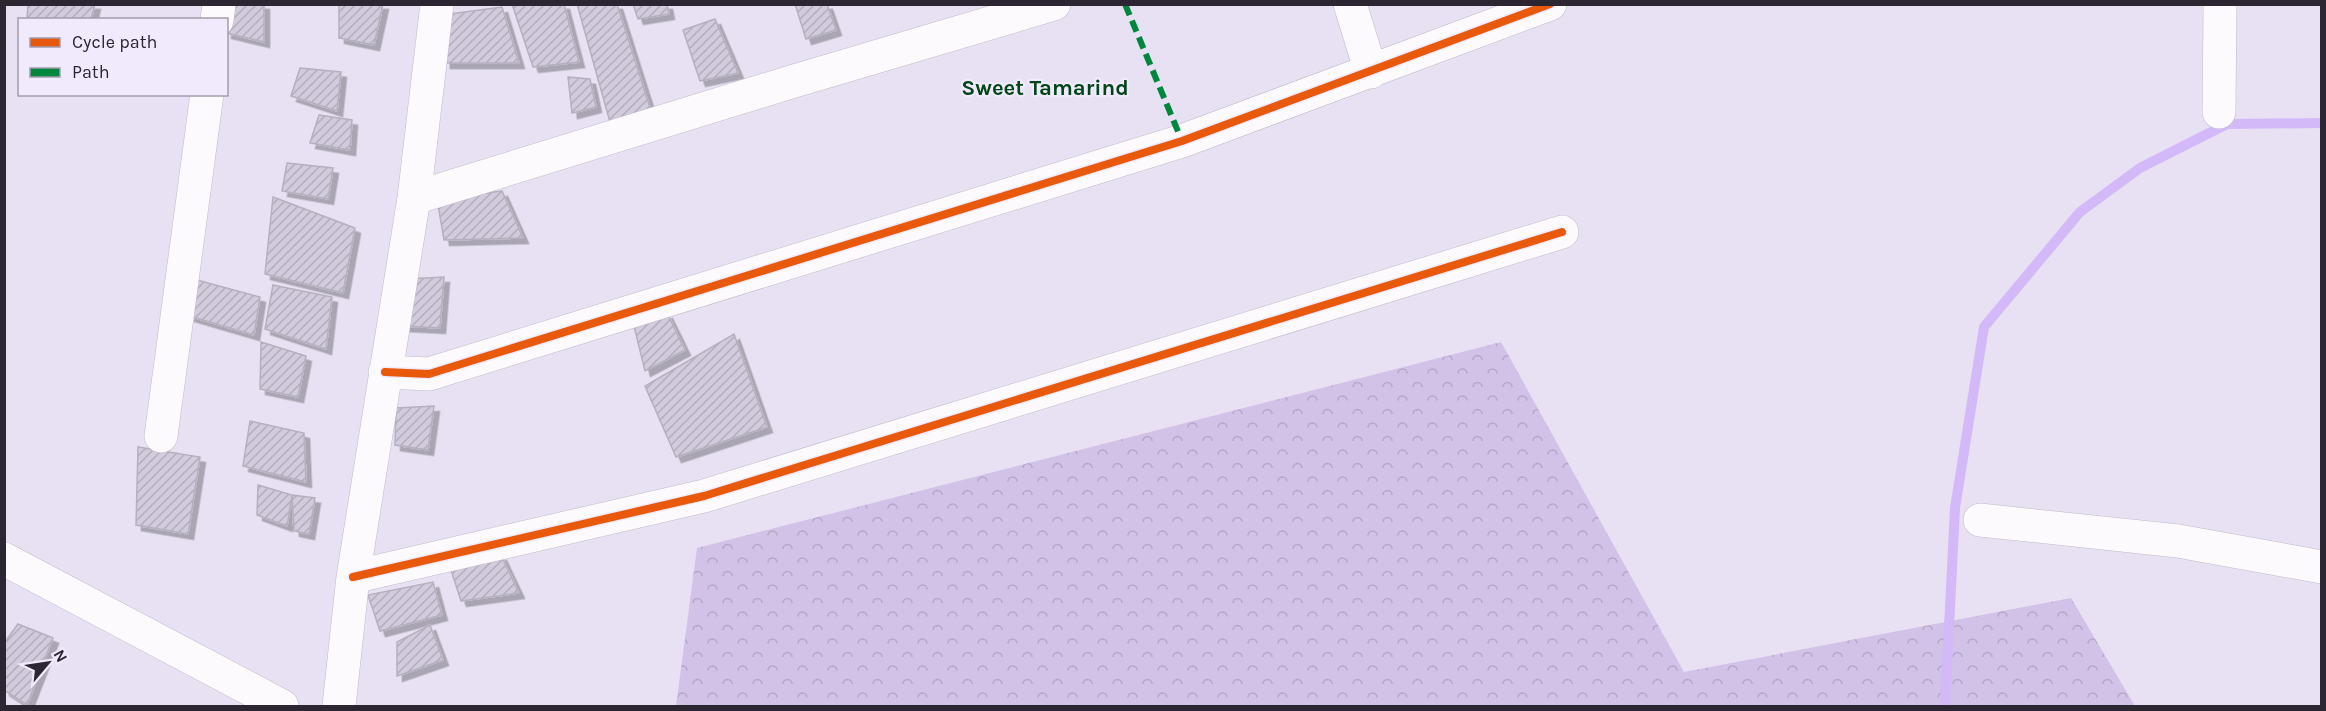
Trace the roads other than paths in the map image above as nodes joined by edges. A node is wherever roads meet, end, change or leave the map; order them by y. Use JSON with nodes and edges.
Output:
{"nodes":[{"id":1,"x":436,"y":4,"type":"edge"},
{"id":2,"x":1054,"y":4,"type":"edge"},
{"id":3,"x":1350,"y":4,"type":"edge"},
{"id":4,"x":1550,"y":4,"type":"edge"},
{"id":5,"x":2220,"y":4,"type":"edge"},
{"id":6,"x":1371,"y":72,"type":"junction"},
{"id":7,"x":207,"y":96,"type":"edge"},
{"id":8,"x":2219,"y":112,"type":"dead end"},
{"id":9,"x":414,"y":198,"type":"junction"},
{"id":10,"x":1562,"y":232,"type":"dead end"},
{"id":11,"x":385,"y":372,"type":"junction"},
{"id":12,"x":161,"y":436,"type":"dead end"},
{"id":13,"x":1980,"y":520,"type":"dead end"},
{"id":14,"x":4,"y":559,"type":"edge"},
{"id":15,"x":2321,"y":563,"type":"edge"},
{"id":16,"x":352,"y":578,"type":"junction"},
{"id":17,"x":282,"y":706,"type":"edge"},
{"id":18,"x":339,"y":706,"type":"edge"}],
"edges":[{"from":1,"to":9,"type":"street"},
{"from":2,"to":9,"type":"street"},
{"from":3,"to":6,"type":"street"},
{"from":4,"to":6,"type":"street"},
{"from":5,"to":8,"type":"street"},
{"from":6,"to":11,"type":"street"},
{"from":7,"to":12,"type":"street"},
{"from":9,"to":11,"type":"street"},
{"from":10,"to":16,"type":"street"},
{"from":11,"to":16,"type":"street"},
{"from":13,"to":15,"type":"street"},
{"from":14,"to":17,"type":"street"},
{"from":16,"to":18,"type":"street"}]}
